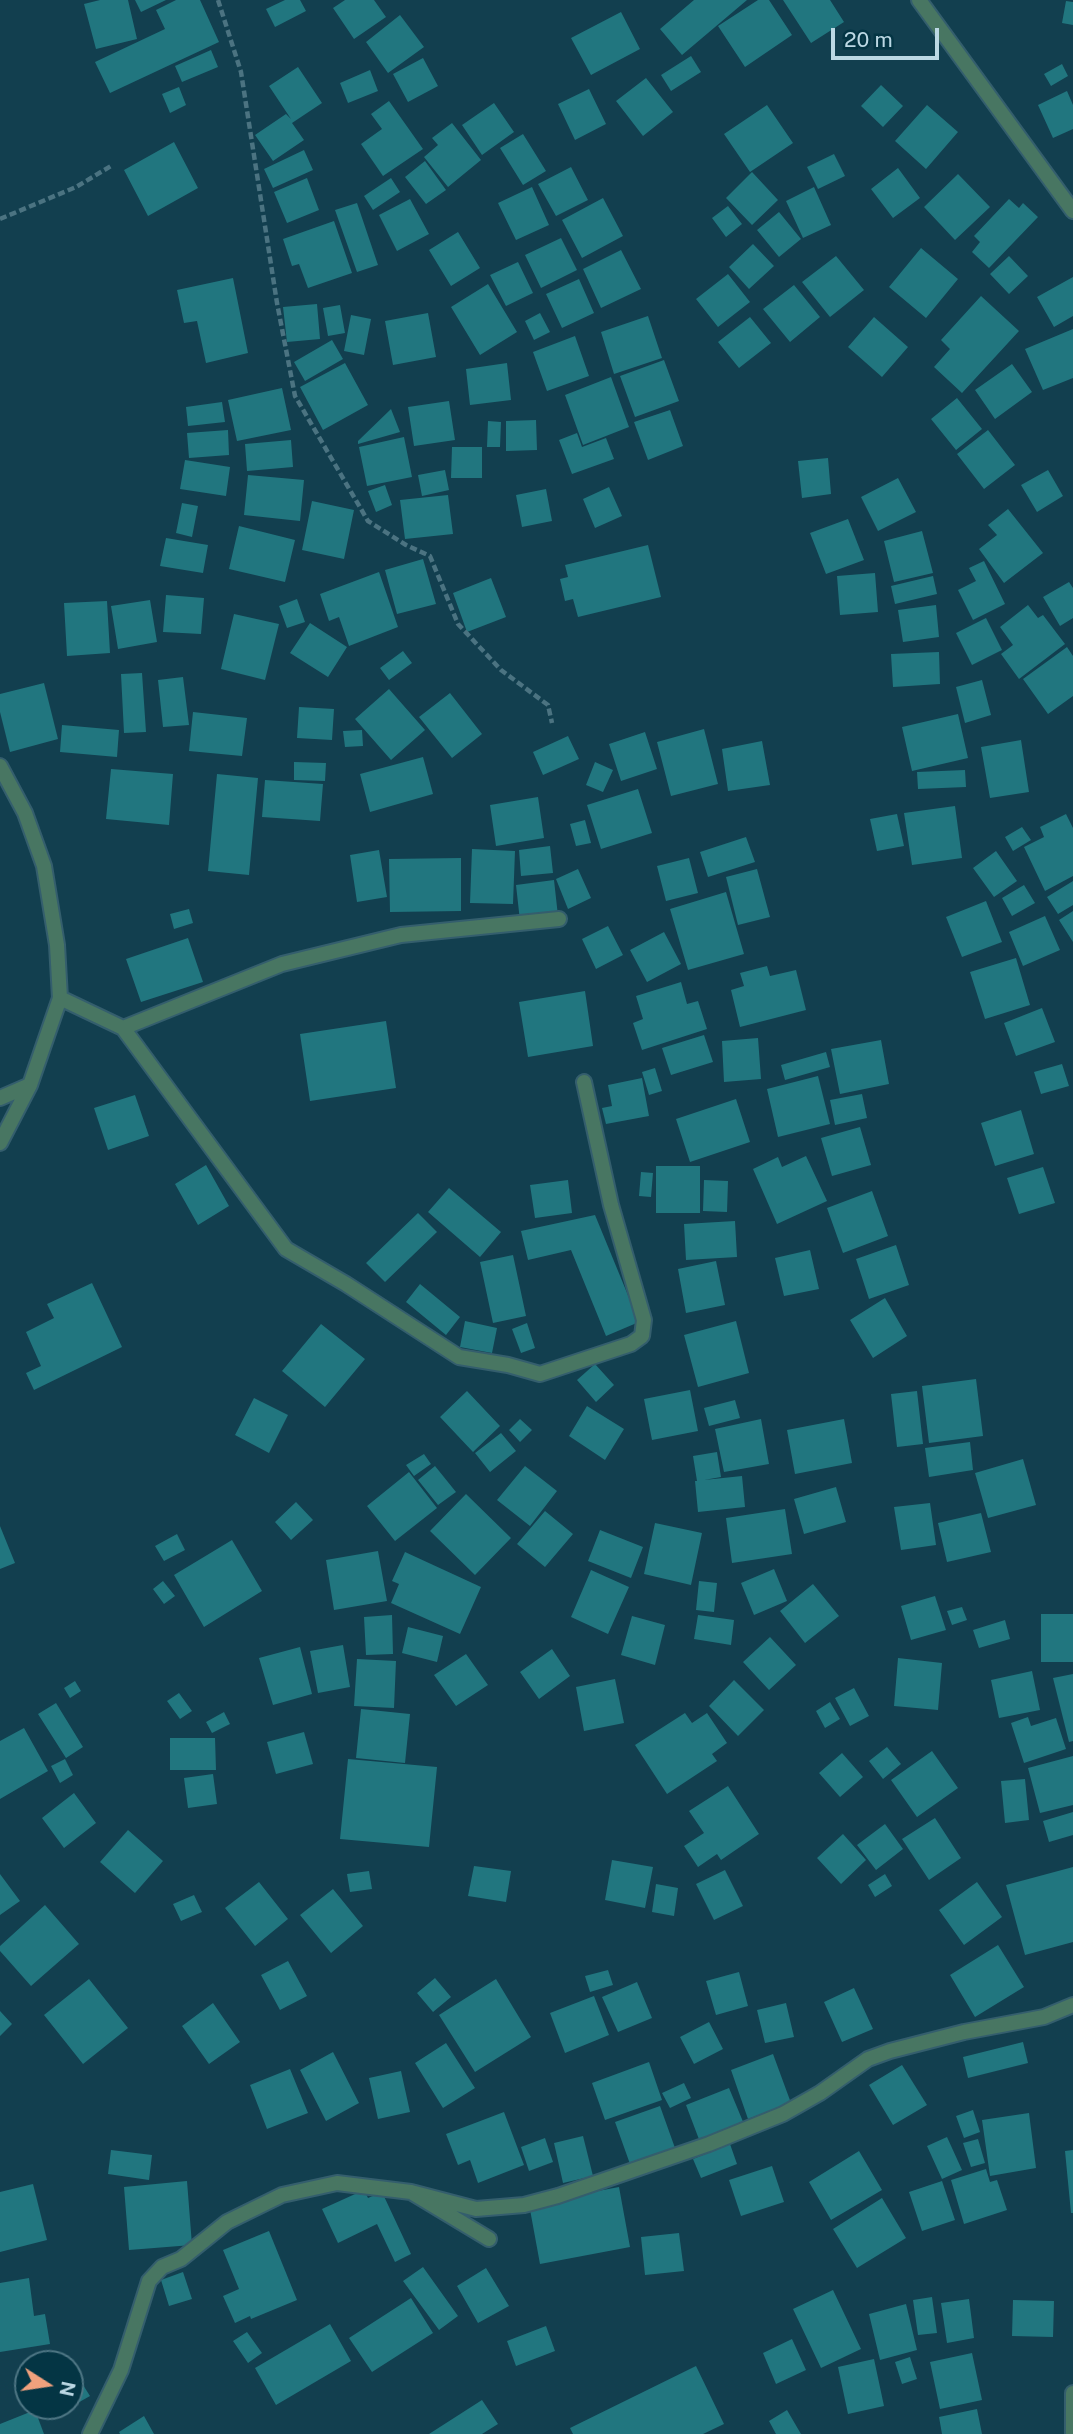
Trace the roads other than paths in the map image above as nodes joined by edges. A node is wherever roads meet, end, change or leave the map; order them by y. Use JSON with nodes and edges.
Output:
{"nodes":[{"id":1,"x":919,"y":0,"type":"edge"},
{"id":2,"x":1073,"y":211,"type":"edge"},
{"id":3,"x":0,"y":766,"type":"edge"},
{"id":4,"x":559,"y":919,"type":"dead end"},
{"id":5,"x":60,"y":998,"type":"junction"},
{"id":6,"x":123,"y":1028,"type":"junction"},
{"id":7,"x":584,"y":1082,"type":"dead end"},
{"id":8,"x":30,"y":1085,"type":"junction"},
{"id":9,"x":0,"y":1098,"type":"edge"},
{"id":10,"x":0,"y":1143,"type":"edge"},
{"id":11,"x":1073,"y":2005,"type":"edge"},
{"id":12,"x":411,"y":2192,"type":"junction"},
{"id":13,"x":489,"y":2239,"type":"dead end"},
{"id":14,"x":1073,"y":2393,"type":"edge"},
{"id":15,"x":90,"y":2434,"type":"edge"},
{"id":16,"x":1073,"y":2434,"type":"edge"}],
"edges":[{"from":1,"to":2,"type":"street"},
{"from":3,"to":5,"type":"street"},
{"from":4,"to":6,"type":"street"},
{"from":5,"to":6,"type":"street"},
{"from":5,"to":8,"type":"street"},
{"from":6,"to":7,"type":"street"},
{"from":8,"to":9,"type":"street"},
{"from":8,"to":10,"type":"street"},
{"from":11,"to":12,"type":"street"},
{"from":12,"to":13,"type":"street"},
{"from":12,"to":15,"type":"street"},
{"from":14,"to":16,"type":"street"}]}
